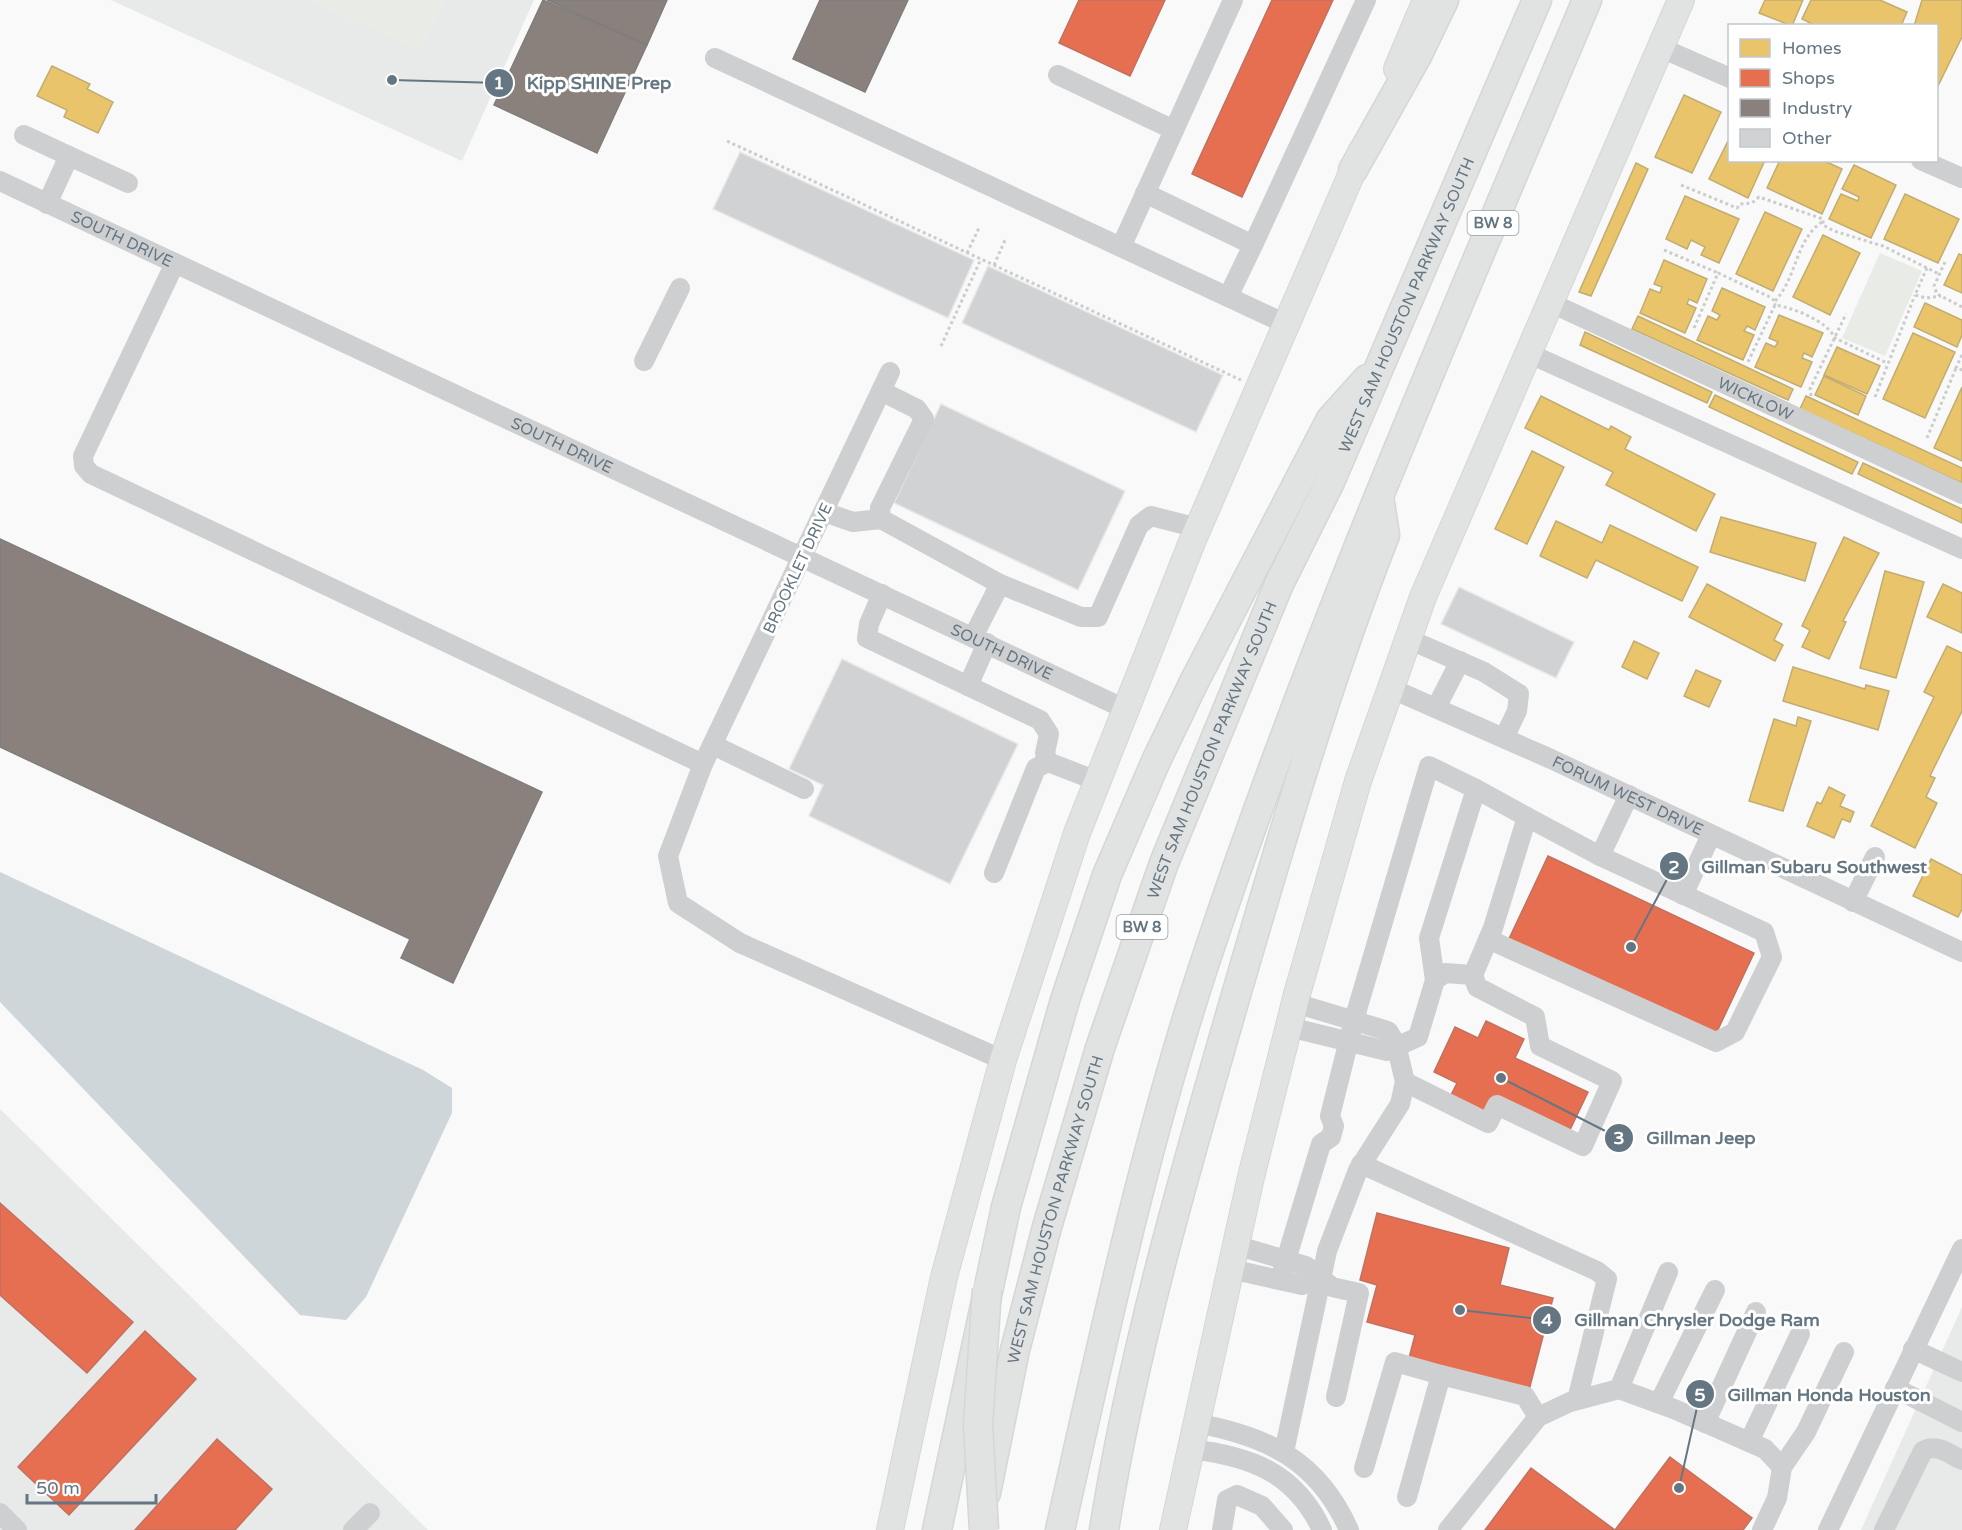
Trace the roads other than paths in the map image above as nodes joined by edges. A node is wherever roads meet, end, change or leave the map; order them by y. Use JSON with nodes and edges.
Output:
{"nodes":[{"id":1,"x":1233,"y":0,"type":"edge"},
{"id":2,"x":1366,"y":0,"type":"edge"},
{"id":3,"x":1426,"y":0,"type":"edge"},
{"id":4,"x":1444,"y":0,"type":"edge"},
{"id":5,"x":1537,"y":0,"type":"edge"},
{"id":6,"x":1587,"y":0,"type":"edge"},
{"id":7,"x":1681,"y":0,"type":"edge"},
{"id":8,"x":1659,"y":47,"type":"junction"},
{"id":9,"x":715,"y":58,"type":"dead end"},
{"id":10,"x":1058,"y":75,"type":"dead end"},
{"id":11,"x":1728,"y":77,"type":"edge"},
{"id":12,"x":1174,"y":130,"type":"junction"},
{"id":13,"x":24,"y":135,"type":"dead end"},
{"id":14,"x":69,"y":156,"type":"junction"},
{"id":15,"x":1926,"y":162,"type":"edge"},
{"id":16,"x":1353,"y":170,"type":"junction"},
{"id":17,"x":1962,"y":178,"type":"edge"},
{"id":18,"x":0,"y":181,"type":"edge"},
{"id":19,"x":128,"y":183,"type":"dead end"},
{"id":20,"x":1145,"y":193,"type":"junction"},
{"id":21,"x":47,"y":204,"type":"junction"},
{"id":22,"x":1253,"y":245,"type":"junction"},
{"id":23,"x":1121,"y":247,"type":"junction"},
{"id":24,"x":175,"y":264,"type":"junction"},
{"id":25,"x":680,"y":288,"type":"dead end"},
{"id":26,"x":1228,"y":297,"type":"junction"},
{"id":27,"x":1549,"y":302,"type":"junction"},
{"id":28,"x":1286,"y":324,"type":"junction"},
{"id":29,"x":1528,"y":353,"type":"junction"},
{"id":30,"x":1384,"y":359,"type":"junction"},
{"id":31,"x":644,"y":361,"type":"dead end"},
{"id":32,"x":890,"y":372,"type":"dead end"},
{"id":33,"x":881,"y":391,"type":"junction"},
{"id":34,"x":1962,"y":494,"type":"edge"},
{"id":35,"x":1379,"y":496,"type":"junction"},
{"id":36,"x":824,"y":512,"type":"junction"},
{"id":37,"x":881,"y":519,"type":"junction"},
{"id":38,"x":1198,"y":528,"type":"junction"},
{"id":39,"x":1962,"y":549,"type":"edge"},
{"id":40,"x":803,"y":557,"type":"junction"},
{"id":41,"x":1000,"y":585,"type":"junction"},
{"id":42,"x":882,"y":594,"type":"junction"},
{"id":43,"x":1408,"y":639,"type":"junction"},
{"id":44,"x":980,"y":640,"type":"junction"},
{"id":45,"x":1460,"y":661,"type":"junction"},
{"id":46,"x":968,"y":686,"type":"junction"},
{"id":47,"x":1390,"y":688,"type":"junction"},
{"id":48,"x":1436,"y":708,"type":"junction"},
{"id":49,"x":1125,"y":709,"type":"junction"},
{"id":50,"x":1504,"y":738,"type":"junction"},
{"id":51,"x":713,"y":745,"type":"junction"},
{"id":52,"x":1047,"y":762,"type":"junction"},
{"id":53,"x":703,"y":764,"type":"junction"},
{"id":54,"x":1097,"y":780,"type":"junction"},
{"id":55,"x":804,"y":789,"type":"dead end"},
{"id":56,"x":1476,"y":789,"type":"junction"},
{"id":57,"x":1629,"y":795,"type":"junction"},
{"id":58,"x":1527,"y":817,"type":"junction"},
{"id":59,"x":1712,"y":835,"type":"junction"},
{"id":60,"x":1600,"y":856,"type":"junction"},
{"id":61,"x":1875,"y":858,"type":"dead end"},
{"id":62,"x":994,"y":873,"type":"dead end"},
{"id":63,"x":1683,"y":894,"type":"junction"},
{"id":64,"x":1853,"y":902,"type":"junction"},
{"id":65,"x":1488,"y":939,"type":"junction"},
{"id":66,"x":1962,"y":952,"type":"edge"},
{"id":67,"x":1473,"y":975,"type":"junction"},
{"id":68,"x":1435,"y":980,"type":"junction"},
{"id":69,"x":1292,"y":1015,"type":"junction"},
{"id":70,"x":1354,"y":1020,"type":"junction"},
{"id":71,"x":1348,"y":1042,"type":"junction"},
{"id":72,"x":1396,"y":1044,"type":"junction"},
{"id":73,"x":1003,"y":1060,"type":"junction"},
{"id":74,"x":1405,"y":1082,"type":"junction"},
{"id":75,"x":1361,"y":1164,"type":"junction"},
{"id":76,"x":1962,"y":1249,"type":"edge"},
{"id":77,"x":1233,"y":1257,"type":"junction"},
{"id":78,"x":1285,"y":1259,"type":"junction"},
{"id":79,"x":1668,"y":1272,"type":"dead end"},
{"id":80,"x":1320,"y":1279,"type":"junction"},
{"id":81,"x":1280,"y":1280,"type":"junction"},
{"id":82,"x":987,"y":1289,"type":"junction"},
{"id":83,"x":1715,"y":1290,"type":"dead end"},
{"id":84,"x":1756,"y":1312,"type":"dead end"},
{"id":85,"x":1800,"y":1334,"type":"dead end"},
{"id":86,"x":1913,"y":1349,"type":"junction"},
{"id":87,"x":1844,"y":1352,"type":"dead end"},
{"id":88,"x":1962,"y":1372,"type":"edge"},
{"id":89,"x":1441,"y":1375,"type":"junction"},
{"id":90,"x":1895,"y":1388,"type":"junction"},
{"id":91,"x":1619,"y":1389,"type":"junction"},
{"id":92,"x":1336,"y":1397,"type":"dead end"},
{"id":93,"x":1577,"y":1400,"type":"junction"},
{"id":94,"x":1659,"y":1403,"type":"junction"},
{"id":95,"x":1538,"y":1416,"type":"junction"},
{"id":96,"x":1962,"y":1422,"type":"edge"},
{"id":97,"x":1195,"y":1423,"type":"junction"},
{"id":98,"x":1705,"y":1423,"type":"junction"},
{"id":99,"x":1749,"y":1442,"type":"junction"},
{"id":100,"x":1190,"y":1449,"type":"junction"},
{"id":101,"x":1284,"y":1452,"type":"junction"},
{"id":102,"x":1962,"y":1460,"type":"edge"},
{"id":103,"x":1782,"y":1467,"type":"junction"},
{"id":104,"x":1364,"y":1468,"type":"dead end"},
{"id":105,"x":1112,"y":1487,"type":"junction"},
{"id":106,"x":1407,"y":1497,"type":"dead end"},
{"id":107,"x":0,"y":1513,"type":"edge"},
{"id":108,"x":370,"y":1513,"type":"dead end"},
{"id":109,"x":981,"y":1527,"type":"edge"},
{"id":110,"x":1281,"y":1529,"type":"edge"},
{"id":111,"x":17,"y":1530,"type":"edge"},
{"id":112,"x":353,"y":1530,"type":"edge"},
{"id":113,"x":890,"y":1530,"type":"edge"},
{"id":114,"x":937,"y":1530,"type":"edge"},
{"id":115,"x":1060,"y":1530,"type":"edge"},
{"id":116,"x":1104,"y":1530,"type":"edge"},
{"id":117,"x":1121,"y":1530,"type":"edge"},
{"id":118,"x":1173,"y":1530,"type":"edge"},
{"id":119,"x":1222,"y":1530,"type":"edge"},
{"id":120,"x":1322,"y":1530,"type":"edge"},
{"id":121,"x":1349,"y":1530,"type":"edge"},
{"id":122,"x":1448,"y":1530,"type":"edge"},
{"id":123,"x":1762,"y":1530,"type":"edge"},
{"id":124,"x":1828,"y":1530,"type":"edge"},
{"id":125,"x":1884,"y":1530,"type":"edge"}],
"edges":[{"from":1,"to":12,"type":"street"},
{"from":2,"to":22,"type":"street"},
{"from":3,"to":16,"type":"main road"},
{"from":4,"to":16,"type":"highway"},
{"from":5,"to":30,"type":"highway","name":"WEST SAM HOUSTON PARKWAY SOUTH","number":"BW 8"},
{"from":6,"to":35,"type":"highway","number":"BW 8"},
{"from":7,"to":8,"type":"main road"},
{"from":8,"to":11,"type":"street"},
{"from":8,"to":27,"type":"main road"},
{"from":9,"to":23,"type":"street"},
{"from":10,"to":12,"type":"street"},
{"from":12,"to":20,"type":"street"},
{"from":13,"to":14,"type":"street"},
{"from":14,"to":19,"type":"street"},
{"from":14,"to":21,"type":"street"},
{"from":15,"to":17,"type":"street"},
{"from":16,"to":28,"type":"main road"},
{"from":18,"to":21,"type":"street","name":"SOUTH DRIVE"},
{"from":20,"to":22,"type":"street"},
{"from":20,"to":23,"type":"street"},
{"from":21,"to":24,"type":"street","name":"SOUTH DRIVE"},
{"from":22,"to":26,"type":"street"},
{"from":23,"to":26,"type":"street"},
{"from":24,"to":40,"type":"street","name":"SOUTH DRIVE"},
{"from":24,"to":53,"type":"street"},
{"from":25,"to":31,"type":"street"},
{"from":26,"to":28,"type":"street"},
{"from":27,"to":29,"type":"main road"},
{"from":27,"to":34,"type":"street","name":"WICKLOW"},
{"from":28,"to":38,"type":"main road"},
{"from":29,"to":39,"type":"street"},
{"from":29,"to":43,"type":"main road"},
{"from":30,"to":82,"type":"highway"},
{"from":30,"to":109,"type":"highway","name":"WEST SAM HOUSTON PARKWAY SOUTH","number":"BW 8"},
{"from":32,"to":33,"type":"street","name":"BROOKLET DRIVE"},
{"from":33,"to":36,"type":"street","name":"BROOKLET DRIVE"},
{"from":33,"to":37,"type":"street"},
{"from":35,"to":105,"type":"highway"},
{"from":35,"to":115,"type":"highway","number":"BW 8"},
{"from":36,"to":37,"type":"street"},
{"from":36,"to":40,"type":"street","name":"BROOKLET DRIVE"},
{"from":37,"to":41,"type":"street"},
{"from":38,"to":41,"type":"street"},
{"from":38,"to":49,"type":"main road"},
{"from":40,"to":42,"type":"street","name":"SOUTH DRIVE"},
{"from":40,"to":51,"type":"street","name":"BROOKLET DRIVE"},
{"from":41,"to":44,"type":"street"},
{"from":42,"to":44,"type":"street","name":"SOUTH DRIVE"},
{"from":42,"to":46,"type":"street"},
{"from":43,"to":45,"type":"street"},
{"from":43,"to":47,"type":"main road"},
{"from":44,"to":46,"type":"street"},
{"from":44,"to":49,"type":"street","name":"SOUTH DRIVE"},
{"from":45,"to":48,"type":"street"},
{"from":45,"to":50,"type":"street"},
{"from":46,"to":52,"type":"street"},
{"from":47,"to":48,"type":"street","name":"FORUM WEST DRIVE"},
{"from":47,"to":69,"type":"main road"},
{"from":48,"to":50,"type":"street","name":"FORUM WEST DRIVE"},
{"from":49,"to":54,"type":"main road"},
{"from":50,"to":57,"type":"street","name":"FORUM WEST DRIVE"},
{"from":51,"to":53,"type":"street","name":"BROOKLET DRIVE"},
{"from":51,"to":55,"type":"street"},
{"from":52,"to":54,"type":"street"},
{"from":52,"to":62,"type":"street"},
{"from":53,"to":73,"type":"street","name":"BROOKLET DRIVE"},
{"from":54,"to":73,"type":"main road"},
{"from":56,"to":58,"type":"street"},
{"from":56,"to":68,"type":"street"},
{"from":56,"to":70,"type":"street"},
{"from":57,"to":59,"type":"street","name":"FORUM WEST DRIVE"},
{"from":57,"to":60,"type":"street"},
{"from":58,"to":60,"type":"street"},
{"from":58,"to":65,"type":"street"},
{"from":59,"to":63,"type":"street"},
{"from":59,"to":64,"type":"street","name":"FORUM WEST DRIVE"},
{"from":60,"to":63,"type":"street"},
{"from":61,"to":64,"type":"street"},
{"from":63,"to":65,"type":"street"},
{"from":64,"to":66,"type":"street","name":"FORUM WEST DRIVE"},
{"from":65,"to":67,"type":"street"},
{"from":67,"to":68,"type":"street"},
{"from":67,"to":74,"type":"street"},
{"from":68,"to":72,"type":"street"},
{"from":69,"to":70,"type":"street"},
{"from":69,"to":71,"type":"street"},
{"from":69,"to":77,"type":"main road"},
{"from":70,"to":71,"type":"street"},
{"from":70,"to":72,"type":"street"},
{"from":71,"to":72,"type":"street"},
{"from":71,"to":78,"type":"street"},
{"from":72,"to":74,"type":"street"},
{"from":73,"to":113,"type":"main road"},
{"from":74,"to":75,"type":"street"},
{"from":75,"to":80,"type":"street"},
{"from":75,"to":93,"type":"street"},
{"from":76,"to":86,"type":"street"},
{"from":77,"to":78,"type":"street"},
{"from":77,"to":81,"type":"street"},
{"from":77,"to":97,"type":"main road"},
{"from":78,"to":80,"type":"street"},
{"from":78,"to":81,"type":"street"},
{"from":79,"to":91,"type":"street"},
{"from":80,"to":81,"type":"street"},
{"from":80,"to":92,"type":"street"},
{"from":80,"to":101,"type":"street"},
{"from":82,"to":109,"type":"highway","bridge":true},
{"from":82,"to":114,"type":"highway","bridge":true},
{"from":83,"to":94,"type":"street"},
{"from":84,"to":98,"type":"street"},
{"from":85,"to":99,"type":"street"},
{"from":86,"to":88,"type":"street"},
{"from":86,"to":90,"type":"street"},
{"from":87,"to":103,"type":"street"},
{"from":89,"to":95,"type":"street"},
{"from":89,"to":104,"type":"street"},
{"from":89,"to":106,"type":"street"},
{"from":90,"to":96,"type":"street"},
{"from":90,"to":124,"type":"street"},
{"from":91,"to":93,"type":"street"},
{"from":91,"to":94,"type":"street"},
{"from":93,"to":95,"type":"street"},
{"from":94,"to":98,"type":"street"},
{"from":95,"to":122,"type":"street"},
{"from":97,"to":100,"type":"main road"},
{"from":97,"to":101,"type":"street"},
{"from":98,"to":99,"type":"street"},
{"from":99,"to":103,"type":"street"},
{"from":100,"to":118,"type":"main road"},
{"from":100,"to":120,"type":"street"},
{"from":101,"to":121,"type":"street"},
{"from":102,"to":125,"type":"street"},
{"from":103,"to":123,"type":"street"},
{"from":105,"to":116,"type":"highway"},
{"from":105,"to":117,"type":"highway"},
{"from":107,"to":111,"type":"street"},
{"from":108,"to":112,"type":"street"},
{"from":110,"to":119,"type":"street"}]}
